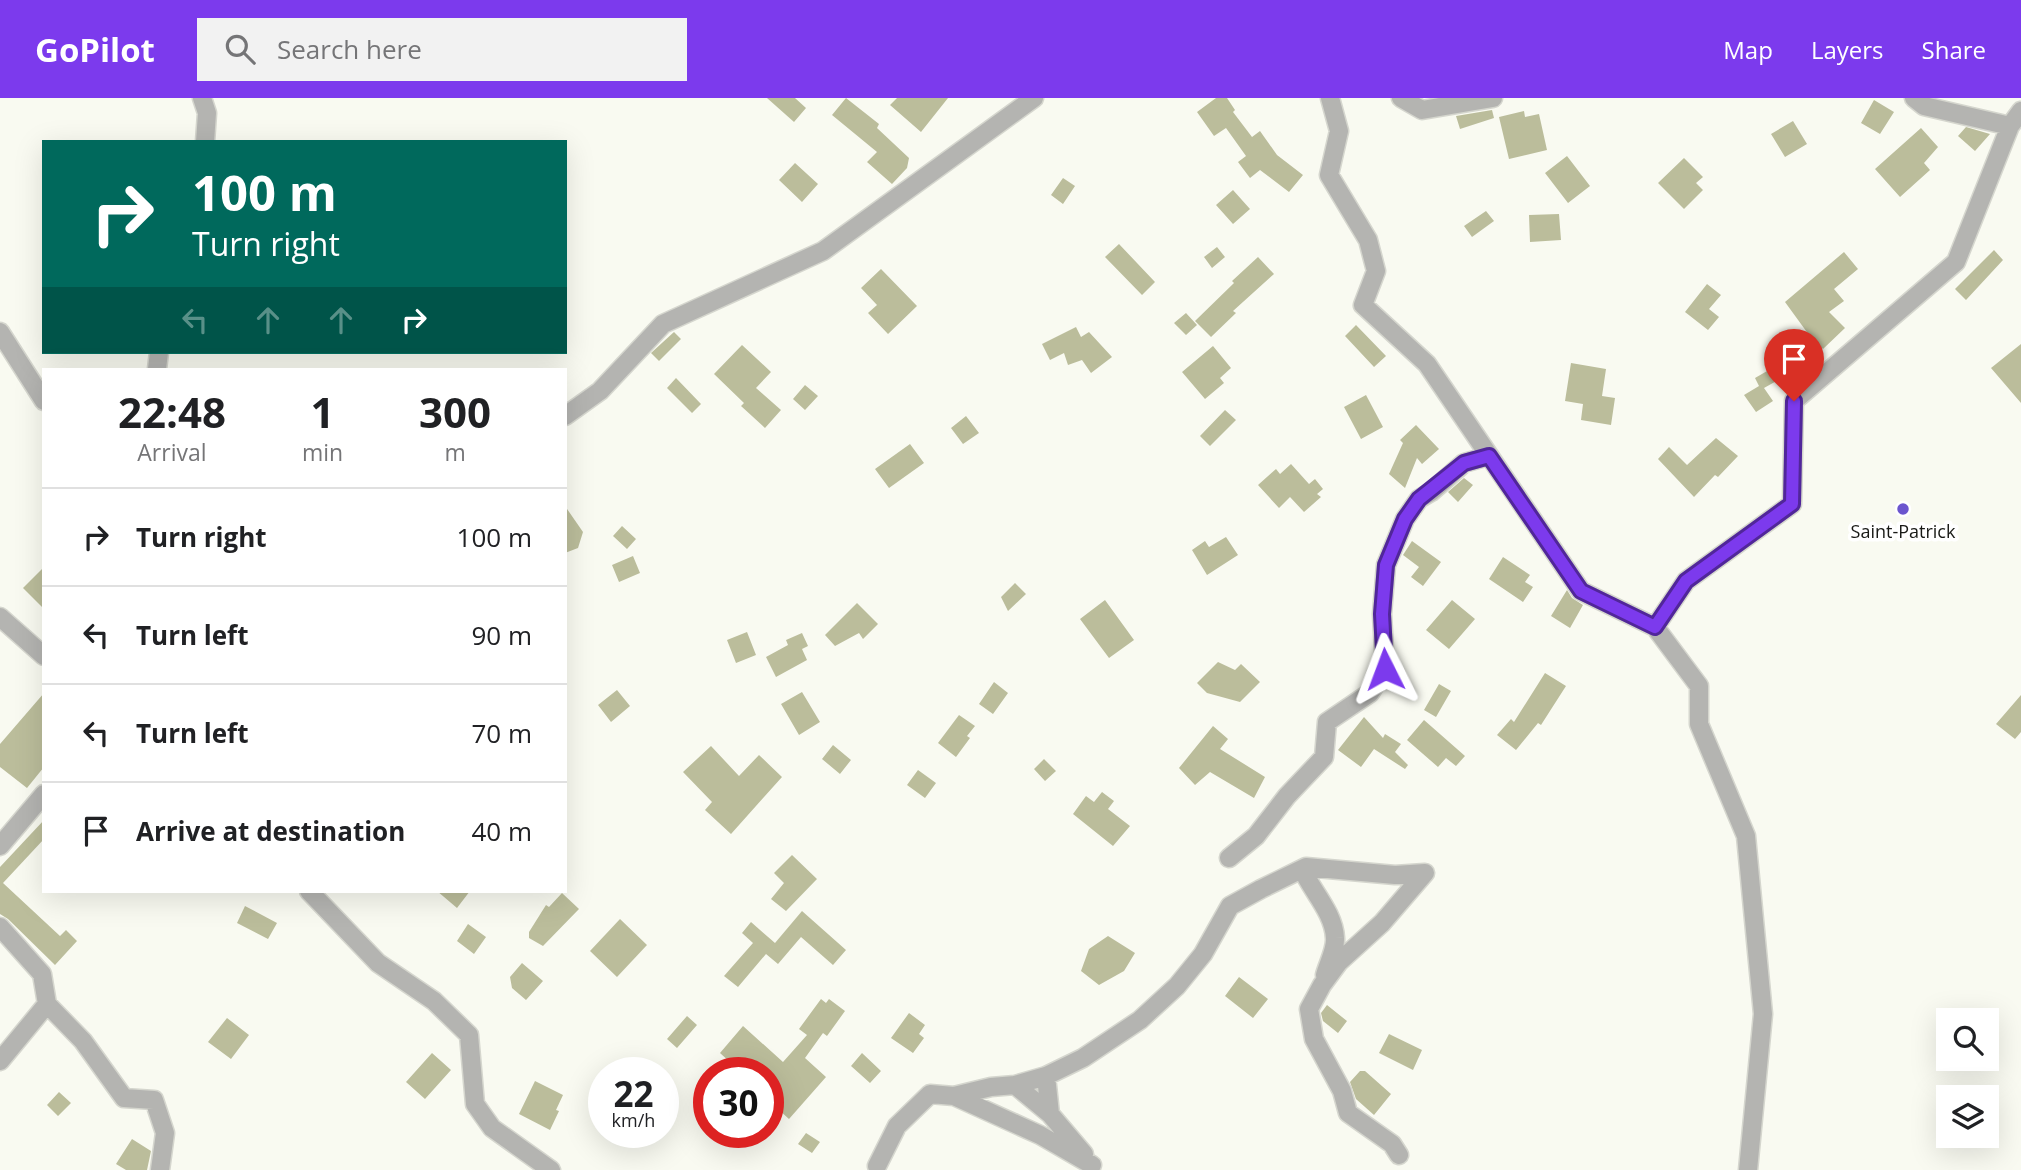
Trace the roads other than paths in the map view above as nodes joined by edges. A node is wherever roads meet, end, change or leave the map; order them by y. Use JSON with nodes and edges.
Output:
{"nodes":[{"id":1,"x":202,"y":98,"type":"edge"},
{"id":2,"x":1034,"y":98,"type":"edge"},
{"id":3,"x":1330,"y":98,"type":"edge"},
{"id":4,"x":1401,"y":98,"type":"edge"},
{"id":5,"x":1493,"y":98,"type":"edge"},
{"id":6,"x":1914,"y":98,"type":"edge"},
{"id":7,"x":2021,"y":111,"type":"edge"},
{"id":8,"x":2010,"y":126,"type":"junction"},
{"id":9,"x":205,"y":140,"type":"edge"},
{"id":10,"x":0,"y":332,"type":"edge"},
{"id":11,"x":42,"y":398,"type":"edge"},
{"id":12,"x":567,"y":415,"type":"edge"},
{"id":13,"x":1489,"y":456,"type":"junction"},
{"id":14,"x":0,"y":617,"type":"edge"},
{"id":15,"x":1655,"y":627,"type":"junction"},
{"id":16,"x":42,"y":654,"type":"edge"},
{"id":17,"x":42,"y":796,"type":"edge"},
{"id":18,"x":0,"y":846,"type":"edge"},
{"id":19,"x":1229,"y":858,"type":"dead end"},
{"id":20,"x":1302,"y":869,"type":"junction"},
{"id":21,"x":311,"y":893,"type":"edge"},
{"id":22,"x":0,"y":928,"type":"edge"},
{"id":23,"x":1322,"y":985,"type":"junction"},
{"id":24,"x":47,"y":1004,"type":"junction"},
{"id":25,"x":0,"y":1061,"type":"edge"},
{"id":26,"x":1046,"y":1076,"type":"junction"},
{"id":27,"x":1014,"y":1085,"type":"junction"},
{"id":28,"x":954,"y":1096,"type":"junction"},
{"id":29,"x":1050,"y":1114,"type":"junction"},
{"id":30,"x":1399,"y":1155,"type":"dead end"},
{"id":31,"x":877,"y":1166,"type":"dead end"},
{"id":32,"x":1095,"y":1167,"type":"edge"},
{"id":33,"x":160,"y":1170,"type":"edge"},
{"id":34,"x":551,"y":1170,"type":"edge"},
{"id":35,"x":1748,"y":1170,"type":"edge"}],
"edges":[{"from":1,"to":9,"type":"street"},
{"from":2,"to":12,"type":"street"},
{"from":3,"to":13,"type":"street"},
{"from":4,"to":5,"type":"street"},
{"from":6,"to":8,"type":"street"},
{"from":7,"to":8,"type":"street"},
{"from":8,"to":15,"type":"street"},
{"from":10,"to":11,"type":"street"},
{"from":13,"to":15,"type":"street"},
{"from":13,"to":19,"type":"street"},
{"from":14,"to":16,"type":"street"},
{"from":15,"to":35,"type":"street"},
{"from":17,"to":18,"type":"street"},
{"from":20,"to":23,"type":"street"},
{"from":20,"to":23,"type":"street"},
{"from":20,"to":26,"type":"street"},
{"from":21,"to":34,"type":"street"},
{"from":22,"to":24,"type":"street"},
{"from":23,"to":30,"type":"street"},
{"from":24,"to":25,"type":"street"},
{"from":24,"to":33,"type":"street"},
{"from":26,"to":27,"type":"street"},
{"from":26,"to":29,"type":"street"},
{"from":27,"to":28,"type":"street"},
{"from":27,"to":29,"type":"street"},
{"from":28,"to":31,"type":"street"},
{"from":28,"to":32,"type":"street"},
{"from":29,"to":32,"type":"street"}]}
